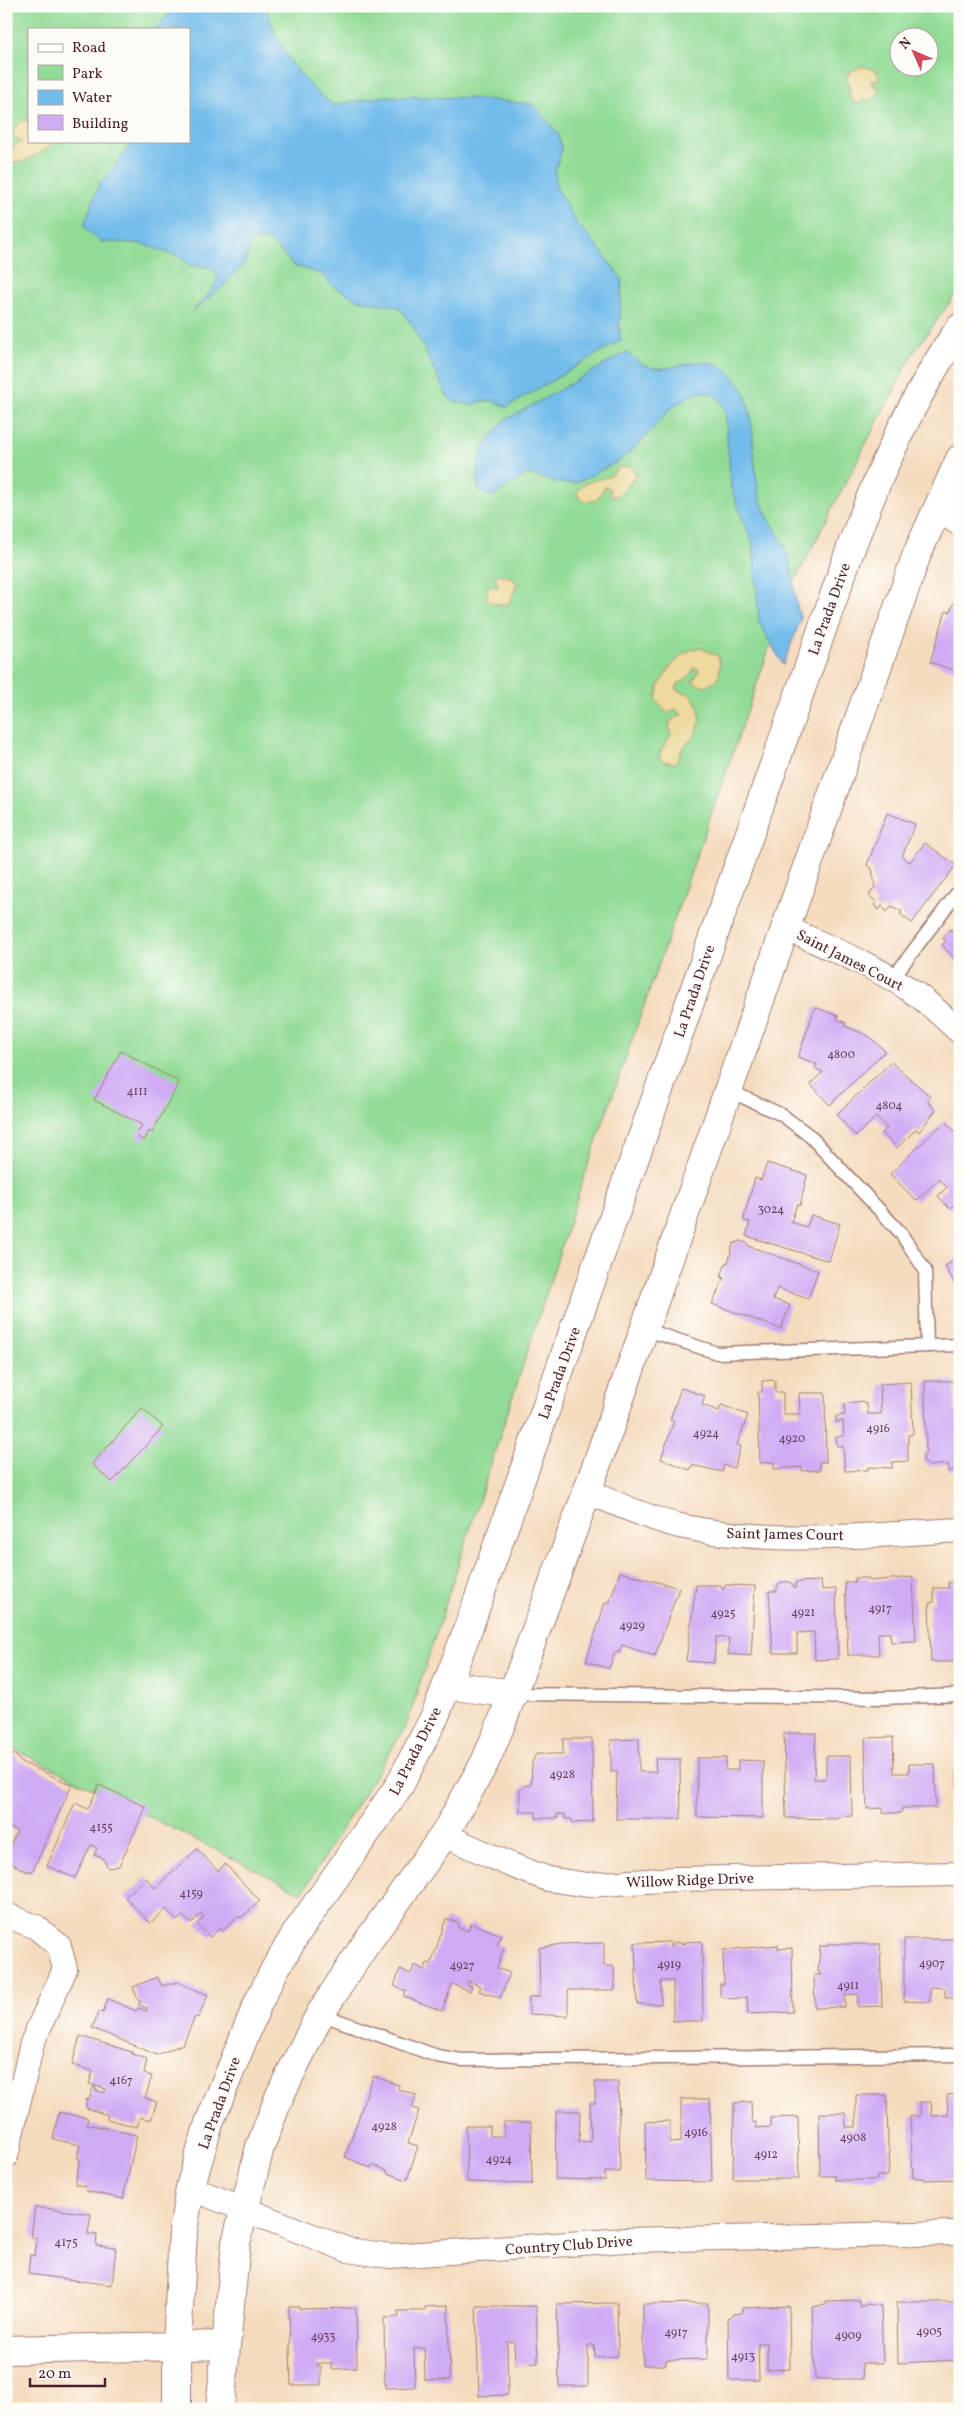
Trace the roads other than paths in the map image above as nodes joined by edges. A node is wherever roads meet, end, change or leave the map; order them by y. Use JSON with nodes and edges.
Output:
{"nodes":[{"id":1,"x":960,"y":328,"type":"edge"},
{"id":2,"x":960,"y":459,"type":"edge"},
{"id":3,"x":936,"y":509,"type":"junction"},
{"id":4,"x":960,"y":524,"type":"edge"},
{"id":5,"x":960,"y":889,"type":"edge"},
{"id":6,"x":786,"y":928,"type":"junction"},
{"id":7,"x":892,"y":979,"type":"junction"},
{"id":8,"x":960,"y":1032,"type":"edge"},
{"id":9,"x":728,"y":1090,"type":"junction"},
{"id":10,"x":644,"y":1330,"type":"junction"},
{"id":11,"x":960,"y":1345,"type":"edge"},
{"id":12,"x":927,"y":1346,"type":"junction"},
{"id":13,"x":587,"y":1492,"type":"junction"},
{"id":14,"x":960,"y":1530,"type":"edge"},
{"id":15,"x":447,"y":1685,"type":"junction"},
{"id":16,"x":514,"y":1694,"type":"junction"},
{"id":17,"x":960,"y":1695,"type":"edge"},
{"id":18,"x":444,"y":1835,"type":"junction"},
{"id":19,"x":952,"y":1874,"type":"edge"},
{"id":20,"x":6,"y":1914,"type":"edge"},
{"id":21,"x":320,"y":2014,"type":"junction"},
{"id":22,"x":960,"y":2055,"type":"edge"},
{"id":23,"x":6,"y":2156,"type":"edge"},
{"id":24,"x":190,"y":2188,"type":"junction"},
{"id":25,"x":244,"y":2207,"type":"junction"},
{"id":26,"x":960,"y":2233,"type":"edge"},
{"id":27,"x":226,"y":2345,"type":"junction"},
{"id":28,"x":177,"y":2346,"type":"junction"},
{"id":29,"x":6,"y":2350,"type":"edge"},
{"id":30,"x":177,"y":2409,"type":"edge"},
{"id":31,"x":220,"y":2409,"type":"edge"}],
"edges":[{"from":1,"to":15,"type":"main road","name":"La Prada Drive"},
{"from":2,"to":3,"type":"main road"},
{"from":3,"to":4,"type":"street"},
{"from":3,"to":6,"type":"main road"},
{"from":5,"to":7,"type":"lane"},
{"from":6,"to":7,"type":"street","name":"Saint James Court"},
{"from":6,"to":9,"type":"main road"},
{"from":7,"to":8,"type":"street","name":"Saint James Court"},
{"from":9,"to":10,"type":"main road"},
{"from":9,"to":12,"type":"lane"},
{"from":10,"to":12,"type":"lane"},
{"from":10,"to":13,"type":"main road"},
{"from":11,"to":12,"type":"lane"},
{"from":13,"to":14,"type":"street","name":"Saint James Court"},
{"from":13,"to":16,"type":"main road"},
{"from":15,"to":16,"type":"main road"},
{"from":15,"to":24,"type":"main road","name":"La Prada Drive"},
{"from":16,"to":17,"type":"lane"},
{"from":16,"to":18,"type":"main road"},
{"from":18,"to":19,"type":"street","name":"Willow Ridge Drive"},
{"from":18,"to":21,"type":"main road"},
{"from":20,"to":23,"type":"street"},
{"from":21,"to":22,"type":"lane"},
{"from":21,"to":25,"type":"main road"},
{"from":24,"to":25,"type":"street","name":"Country Club Drive"},
{"from":24,"to":28,"type":"main road","name":"La Prada Drive"},
{"from":25,"to":26,"type":"street","name":"Country Club Drive"},
{"from":25,"to":27,"type":"main road"},
{"from":27,"to":28,"type":"main road"},
{"from":27,"to":31,"type":"main road"},
{"from":28,"to":29,"type":"main road"},
{"from":28,"to":30,"type":"main road","name":"La Prada Drive"}]}
